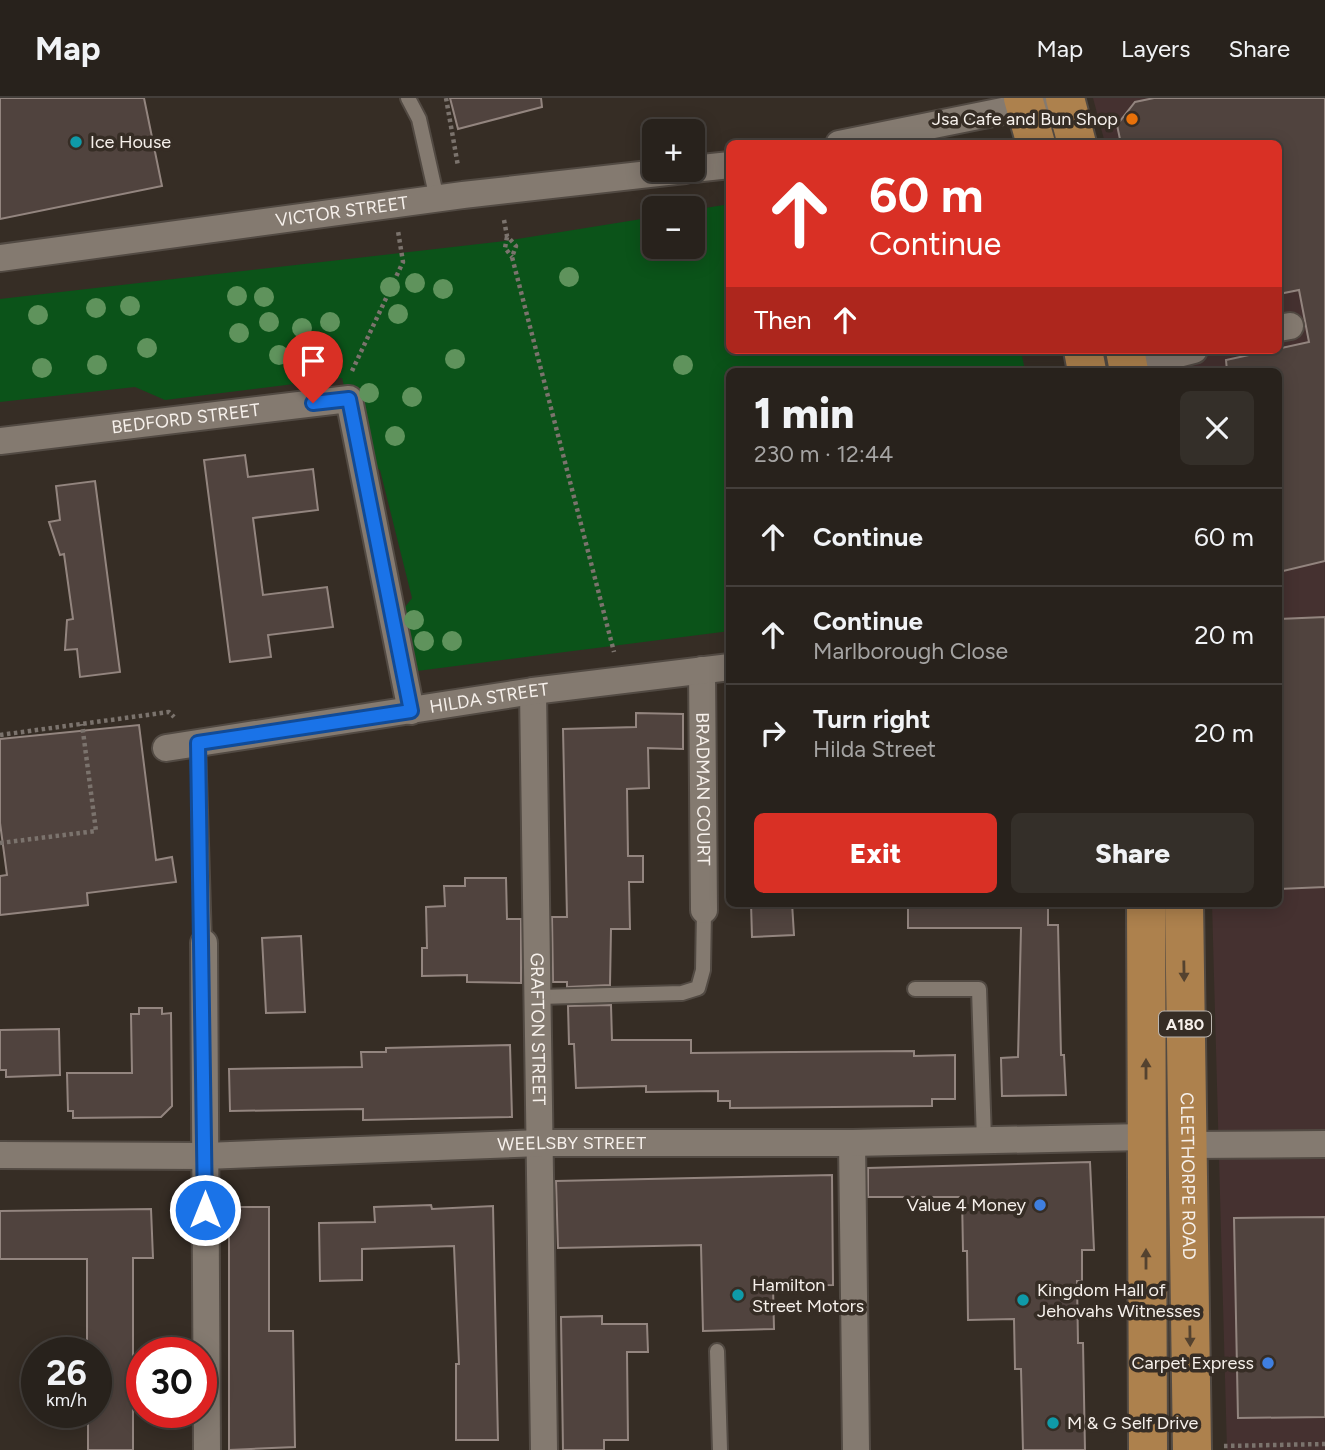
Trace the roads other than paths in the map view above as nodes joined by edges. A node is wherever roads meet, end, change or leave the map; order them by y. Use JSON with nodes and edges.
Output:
{"nodes":[{"id":1,"x":408,"y":98,"type":"edge"},
{"id":2,"x":1066,"y":98,"type":"edge"},
{"id":3,"x":1024,"y":102,"type":"edge"},
{"id":4,"x":857,"y":140,"type":"edge"},
{"id":5,"x":1034,"y":140,"type":"edge"},
{"id":6,"x":1076,"y":140,"type":"edge"},
{"id":7,"x":726,"y":165,"type":"edge"},
{"id":8,"x":705,"y":168,"type":"edge"},
{"id":9,"x":642,"y":175,"type":"edge"},
{"id":10,"x":450,"y":197,"type":"junction"},
{"id":11,"x":0,"y":258,"type":"edge"},
{"id":12,"x":1173,"y":354,"type":"edge"},
{"id":13,"x":1127,"y":363,"type":"edge"},
{"id":14,"x":0,"y":441,"type":"edge"},
{"id":15,"x":726,"y":667,"type":"edge"},
{"id":16,"x":702,"y":670,"type":"junction"},
{"id":17,"x":533,"y":691,"type":"junction"},
{"id":18,"x":411,"y":711,"type":"junction"},
{"id":19,"x":198,"y":743,"type":"junction"},
{"id":20,"x":166,"y":748,"type":"dead end"},
{"id":21,"x":1146,"y":907,"type":"edge"},
{"id":22,"x":1184,"y":907,"type":"edge"},
{"id":23,"x":704,"y":910,"type":"joint"},
{"id":24,"x":204,"y":943,"type":"joint"},
{"id":25,"x":915,"y":989,"type":"dead end"},
{"id":26,"x":539,"y":997,"type":"junction"},
{"id":27,"x":1145,"y":1137,"type":"junction"},
{"id":28,"x":984,"y":1140,"type":"junction"},
{"id":29,"x":541,"y":1143,"type":"junction"},
{"id":30,"x":852,"y":1143,"type":"junction"},
{"id":31,"x":1325,"y":1144,"type":"edge"},
{"id":32,"x":1186,"y":1145,"type":"junction"},
{"id":33,"x":0,"y":1155,"type":"edge"},
{"id":34,"x":205,"y":1156,"type":"junction"},
{"id":35,"x":717,"y":1351,"type":"dead end"},
{"id":36,"x":1192,"y":1448,"type":"edge"},
{"id":37,"x":207,"y":1450,"type":"edge"},
{"id":38,"x":544,"y":1450,"type":"edge"},
{"id":39,"x":720,"y":1450,"type":"edge"},
{"id":40,"x":856,"y":1450,"type":"edge"},
{"id":41,"x":1148,"y":1450,"type":"edge"}],
"edges":[{"from":1,"to":10,"type":"lane"},
{"from":2,"to":3,"type":"street"},
{"from":2,"to":6,"type":"main road"},
{"from":3,"to":4,"type":"street"},
{"from":3,"to":5,"type":"main road"},
{"from":7,"to":8,"type":"street"},
{"from":9,"to":10,"type":"street","name":"VICTOR STREET"},
{"from":10,"to":11,"type":"street","name":"VICTOR STREET"},
{"from":12,"to":13,"type":"street"},
{"from":14,"to":18,"type":"street","name":"BEDFORD STREET"},
{"from":15,"to":16,"type":"street","name":"HILDA STREET"},
{"from":16,"to":17,"type":"street","name":"HILDA STREET"},
{"from":16,"to":23,"type":"street","name":"BRADMAN COURT"},
{"from":17,"to":18,"type":"street","name":"HILDA STREET"},
{"from":17,"to":26,"type":"street","name":"GRAFTON STREET"},
{"from":18,"to":19,"type":"street","name":"HILDA STREET"},
{"from":19,"to":20,"type":"street","name":"HILDA STREET"},
{"from":19,"to":24,"type":"lane"},
{"from":27,"to":21,"type":"main road","number":"A180","one_way":true},
{"from":22,"to":32,"type":"main road","name":"CLEETHORPE ROAD","number":"A180","one_way":true},
{"from":23,"to":26,"type":"lane"},
{"from":24,"to":34,"type":"street"},
{"from":25,"to":28,"type":"lane"},
{"from":26,"to":29,"type":"street","name":"GRAFTON STREET"},
{"from":27,"to":28,"type":"street","name":"WEELSBY STREET"},
{"from":41,"to":27,"type":"main road","number":"A180","one_way":true},
{"from":28,"to":30,"type":"street","name":"WEELSBY STREET"},
{"from":29,"to":30,"type":"street","name":"WEELSBY STREET"},
{"from":29,"to":34,"type":"street","name":"WEELSBY STREET"},
{"from":29,"to":38,"type":"street","name":"GRAFTON STREET"},
{"from":30,"to":40,"type":"street"},
{"from":31,"to":32,"type":"street"},
{"from":32,"to":36,"type":"main road","name":"CLEETHORPE ROAD","number":"A180","one_way":true},
{"from":33,"to":34,"type":"street","name":"WEELSBY STREET"},
{"from":34,"to":37,"type":"street"},
{"from":35,"to":39,"type":"lane"}]}
